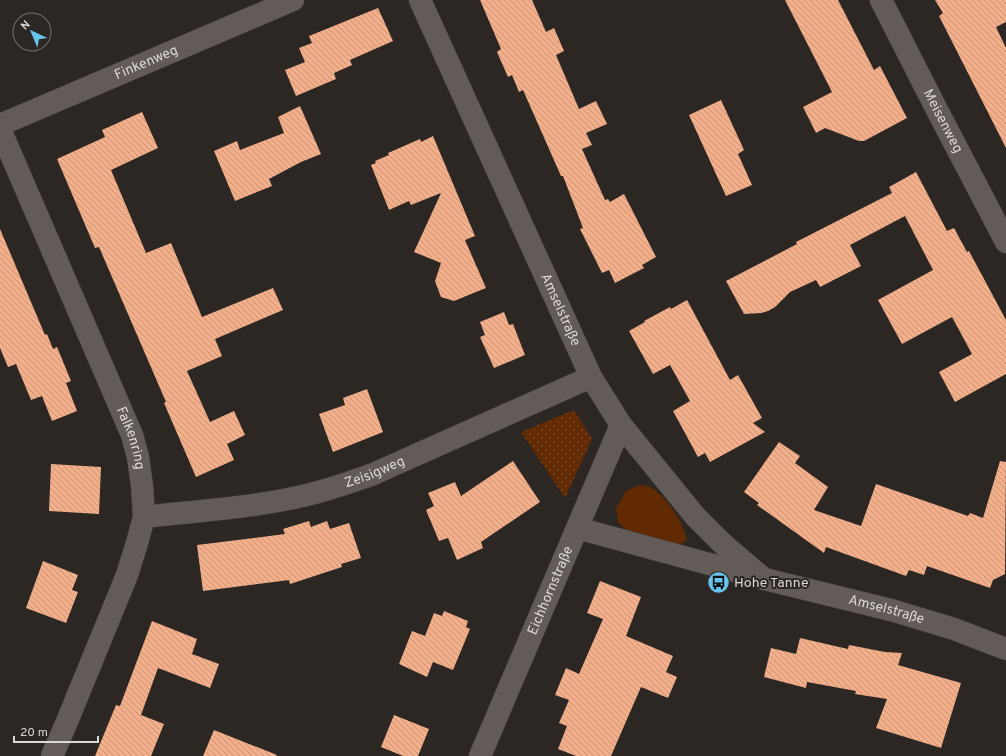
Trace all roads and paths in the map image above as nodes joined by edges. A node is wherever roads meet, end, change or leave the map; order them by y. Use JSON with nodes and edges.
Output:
{"nodes":[{"id":1,"x":293,"y":0,"type":"edge"},
{"id":2,"x":420,"y":0,"type":"edge"},
{"id":3,"x":881,"y":0,"type":"edge"},
{"id":4,"x":0,"y":125,"type":"edge"},
{"id":5,"x":0,"y":129,"type":"edge"},
{"id":6,"x":1006,"y":242,"type":"edge"},
{"id":7,"x":591,"y":377,"type":"junction"},
{"id":8,"x":621,"y":425,"type":"junction"},
{"id":9,"x":144,"y":517,"type":"junction"},
{"id":10,"x":577,"y":528,"type":"junction"},
{"id":11,"x":764,"y":579,"type":"junction"},
{"id":12,"x":1006,"y":649,"type":"edge"},
{"id":13,"x":52,"y":756,"type":"edge"},
{"id":14,"x":480,"y":756,"type":"edge"}],
"edges":[{"from":1,"to":4,"type":"street","name":"Finkenweg"},
{"from":2,"to":7,"type":"street","name":"Amselstraße"},
{"from":3,"to":6,"type":"street","name":"Meisenweg"},
{"from":5,"to":9,"type":"street","name":"Falkenring"},
{"from":7,"to":8,"type":"street","name":"Amselstraße"},
{"from":7,"to":9,"type":"street","name":"Zeisigweg"},
{"from":8,"to":10,"type":"street","name":"Eichhornstraße"},
{"from":8,"to":11,"type":"street","name":"Amselstraße"},
{"from":9,"to":13,"type":"street","name":"Falkenring"},
{"from":10,"to":11,"type":"street","name":"Amselstraße"},
{"from":10,"to":14,"type":"street","name":"Eichhornstraße"},
{"from":11,"to":12,"type":"street","name":"Amselstraße"}]}
